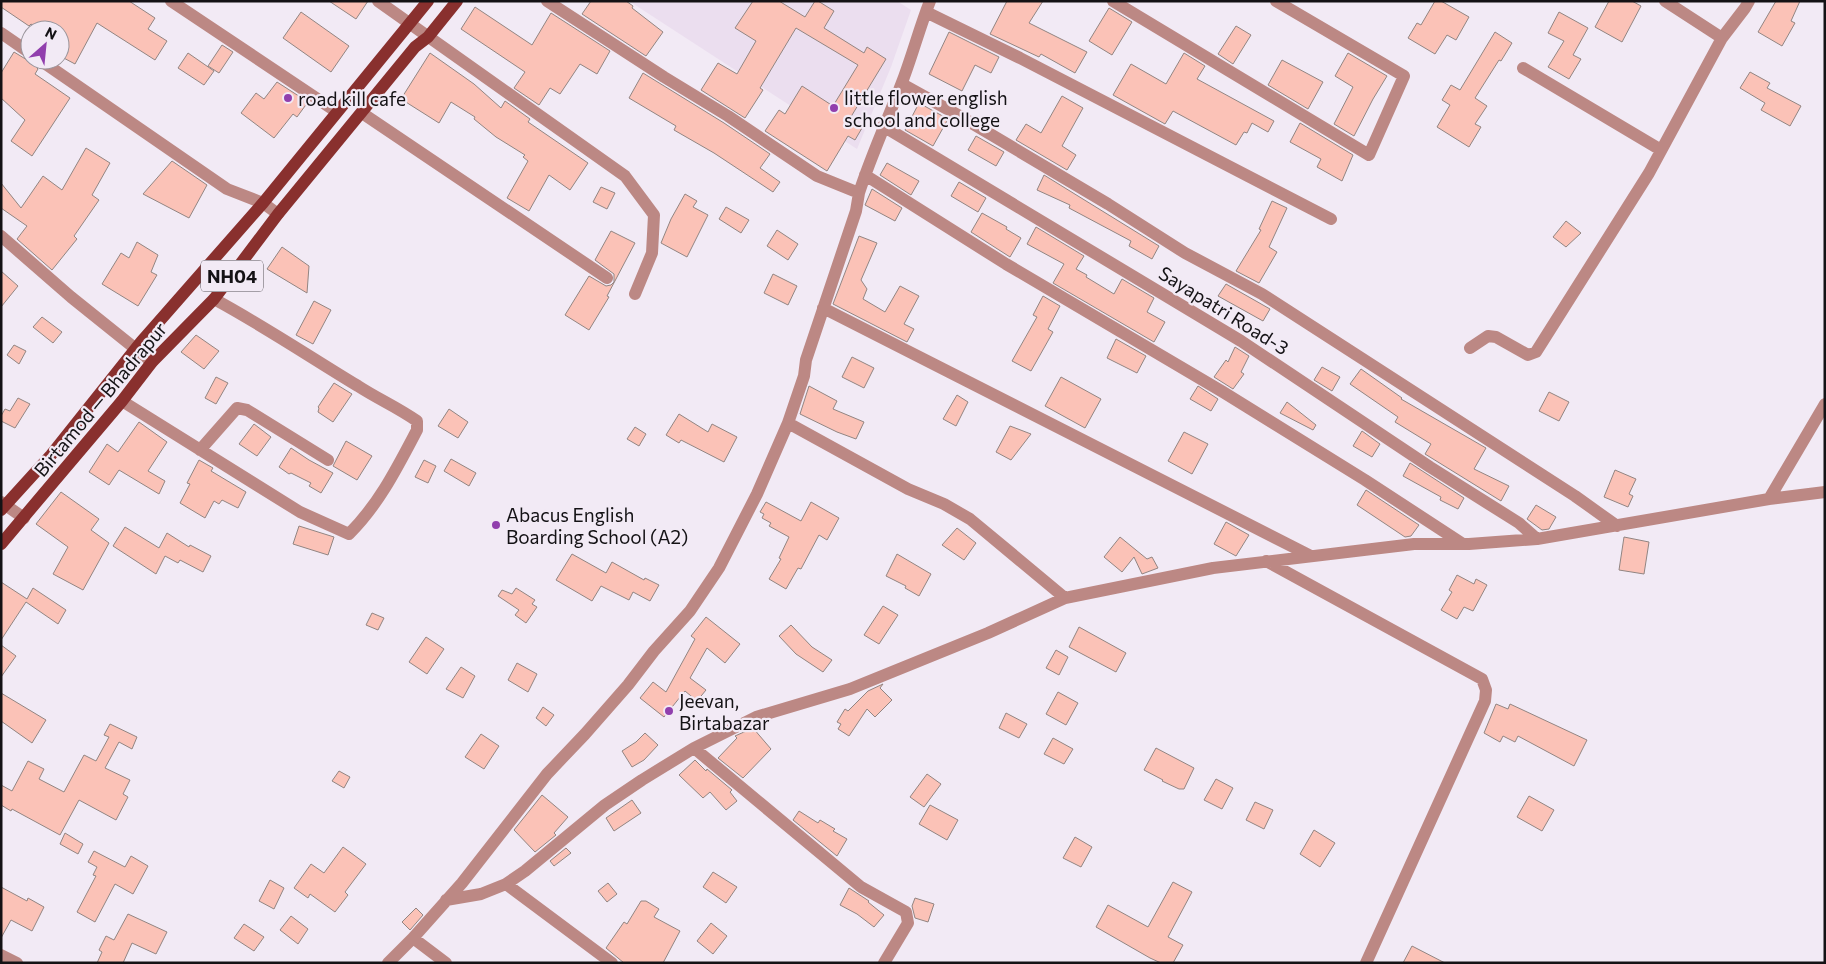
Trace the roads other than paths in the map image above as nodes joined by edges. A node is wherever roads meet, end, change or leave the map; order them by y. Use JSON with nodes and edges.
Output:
{"nodes":[{"id":1,"x":171,"y":1,"type":"edge"},
{"id":2,"x":378,"y":1,"type":"edge"},
{"id":3,"x":428,"y":1,"type":"edge"},
{"id":4,"x":457,"y":1,"type":"edge"},
{"id":5,"x":547,"y":1,"type":"edge"},
{"id":6,"x":1113,"y":1,"type":"edge"},
{"id":7,"x":1276,"y":1,"type":"edge"},
{"id":8,"x":1665,"y":1,"type":"edge"},
{"id":9,"x":1749,"y":1,"type":"edge"},
{"id":10,"x":928,"y":7,"type":"edge"},
{"id":11,"x":409,"y":23,"type":"junction"},
{"id":12,"x":1,"y":33,"type":"edge"},
{"id":13,"x":428,"y":36,"type":"junction"},
{"id":14,"x":1722,"y":38,"type":"junction"},
{"id":15,"x":20,"y":46,"type":"edge"},
{"id":16,"x":1523,"y":68,"type":"dead end"},
{"id":17,"x":54,"y":70,"type":"edge"},
{"id":18,"x":902,"y":84,"type":"junction"},
{"id":19,"x":337,"y":112,"type":"junction"},
{"id":20,"x":362,"y":113,"type":"junction"},
{"id":21,"x":883,"y":126,"type":"junction"},
{"id":22,"x":1661,"y":150,"type":"junction"},
{"id":23,"x":865,"y":175,"type":"junction"},
{"id":24,"x":859,"y":193,"type":"junction"},
{"id":25,"x":263,"y":202,"type":"junction"},
{"id":26,"x":278,"y":214,"type":"junction"},
{"id":27,"x":1331,"y":220,"type":"dead end"},
{"id":28,"x":1,"y":236,"type":"edge"},
{"id":29,"x":607,"y":278,"type":"dead end"},
{"id":30,"x":635,"y":294,"type":"dead end"},
{"id":31,"x":214,"y":299,"type":"junction"},
{"id":32,"x":823,"y":308,"type":"junction"},
{"id":33,"x":1470,"y":348,"type":"dead end"},
{"id":34,"x":135,"y":350,"type":"junction"},
{"id":35,"x":152,"y":362,"type":"junction"},
{"id":36,"x":122,"y":401,"type":"junction"},
{"id":37,"x":1825,"y":404,"type":"edge"},
{"id":38,"x":788,"y":423,"type":"junction"},
{"id":39,"x":200,"y":450,"type":"junction"},
{"id":40,"x":328,"y":460,"type":"dead end"},
{"id":41,"x":1825,"y":492,"type":"edge"},
{"id":42,"x":1769,"y":499,"type":"junction"},
{"id":43,"x":3,"y":505,"type":"edge"},
{"id":44,"x":24,"y":518,"type":"junction"},
{"id":45,"x":1617,"y":526,"type":"junction"},
{"id":46,"x":1536,"y":539,"type":"junction"},
{"id":47,"x":1,"y":544,"type":"edge"},
{"id":48,"x":1463,"y":544,"type":"junction"},
{"id":49,"x":1311,"y":556,"type":"junction"},
{"id":50,"x":1266,"y":561,"type":"junction"},
{"id":51,"x":1065,"y":598,"type":"junction"},
{"id":52,"x":694,"y":748,"type":"junction"},
{"id":53,"x":506,"y":884,"type":"junction"},
{"id":54,"x":446,"y":900,"type":"junction"},
{"id":55,"x":413,"y":938,"type":"junction"},
{"id":56,"x":1,"y":955,"type":"edge"},
{"id":57,"x":17,"y":963,"type":"edge"},
{"id":58,"x":388,"y":963,"type":"edge"},
{"id":59,"x":446,"y":963,"type":"edge"},
{"id":60,"x":612,"y":963,"type":"edge"},
{"id":61,"x":884,"y":963,"type":"edge"},
{"id":62,"x":1366,"y":963,"type":"edge"}],
"edges":[{"from":1,"to":19,"type":"street"},
{"from":2,"to":11,"type":"street"},
{"from":3,"to":11,"type":"main road","name":"Birtamod — Bhadrapur","number":"NH04"},
{"from":4,"to":13,"type":"main road","name":"Birtamod — Bhadrapur","number":"NH04"},
{"from":5,"to":24,"type":"street"},
{"from":6,"to":7,"type":"street"},
{"from":8,"to":14,"type":"street"},
{"from":9,"to":14,"type":"street"},
{"from":10,"to":18,"type":"street"},
{"from":10,"to":27,"type":"street"},
{"from":11,"to":13,"type":"street"},
{"from":11,"to":19,"type":"main road","name":"Birtamod — Bhadrapur","number":"NH04"},
{"from":12,"to":15,"type":"street"},
{"from":13,"to":20,"type":"main road","name":"Birtamod — Bhadrapur","number":"NH04"},
{"from":13,"to":30,"type":"street"},
{"from":14,"to":22,"type":"street"},
{"from":16,"to":22,"type":"street"},
{"from":17,"to":25,"type":"street"},
{"from":18,"to":21,"type":"street"},
{"from":18,"to":45,"type":"street"},
{"from":19,"to":25,"type":"main road","name":"Birtamod — Bhadrapur","number":"NH04"},
{"from":20,"to":26,"type":"main road","name":"Birtamod — Bhadrapur","number":"NH04"},
{"from":20,"to":29,"type":"street"},
{"from":21,"to":23,"type":"street"},
{"from":21,"to":46,"type":"street","name":"Sayapatri Road-3"},
{"from":22,"to":33,"type":"street"},
{"from":23,"to":24,"type":"street"},
{"from":23,"to":48,"type":"street"},
{"from":24,"to":32,"type":"street"},
{"from":25,"to":26,"type":"street"},
{"from":25,"to":34,"type":"main road","name":"Birtamod — Bhadrapur","number":"NH04"},
{"from":26,"to":31,"type":"main road","name":"Birtamod — Bhadrapur","number":"NH04"},
{"from":28,"to":34,"type":"street"},
{"from":31,"to":35,"type":"main road","name":"Birtamod — Bhadrapur","number":"NH04"},
{"from":31,"to":39,"type":"street"},
{"from":32,"to":38,"type":"street"},
{"from":32,"to":49,"type":"street"},
{"from":34,"to":35,"type":"street"},
{"from":34,"to":43,"type":"main road","name":"Birtamod — Bhadrapur","number":"NH04"},
{"from":35,"to":36,"type":"main road","name":"Birtamod — Bhadrapur","number":"NH04"},
{"from":36,"to":39,"type":"street"},
{"from":36,"to":44,"type":"main road","name":"Birtamod — Bhadrapur","number":"NH04"},
{"from":37,"to":42,"type":"street"},
{"from":38,"to":51,"type":"street"},
{"from":38,"to":54,"type":"street"},
{"from":39,"to":40,"type":"street"},
{"from":41,"to":42,"type":"street"},
{"from":42,"to":45,"type":"street"},
{"from":43,"to":44,"type":"street"},
{"from":44,"to":47,"type":"main road","name":"Birtamod — Bhadrapur","number":"NH04"},
{"from":45,"to":46,"type":"street"},
{"from":46,"to":48,"type":"street"},
{"from":48,"to":49,"type":"street"},
{"from":49,"to":50,"type":"street"},
{"from":50,"to":51,"type":"street"},
{"from":50,"to":62,"type":"street"},
{"from":51,"to":52,"type":"street"},
{"from":52,"to":53,"type":"street"},
{"from":52,"to":61,"type":"street"},
{"from":53,"to":54,"type":"street"},
{"from":53,"to":60,"type":"street"},
{"from":54,"to":55,"type":"street"},
{"from":55,"to":58,"type":"street"},
{"from":55,"to":59,"type":"street"},
{"from":56,"to":57,"type":"street"}]}
